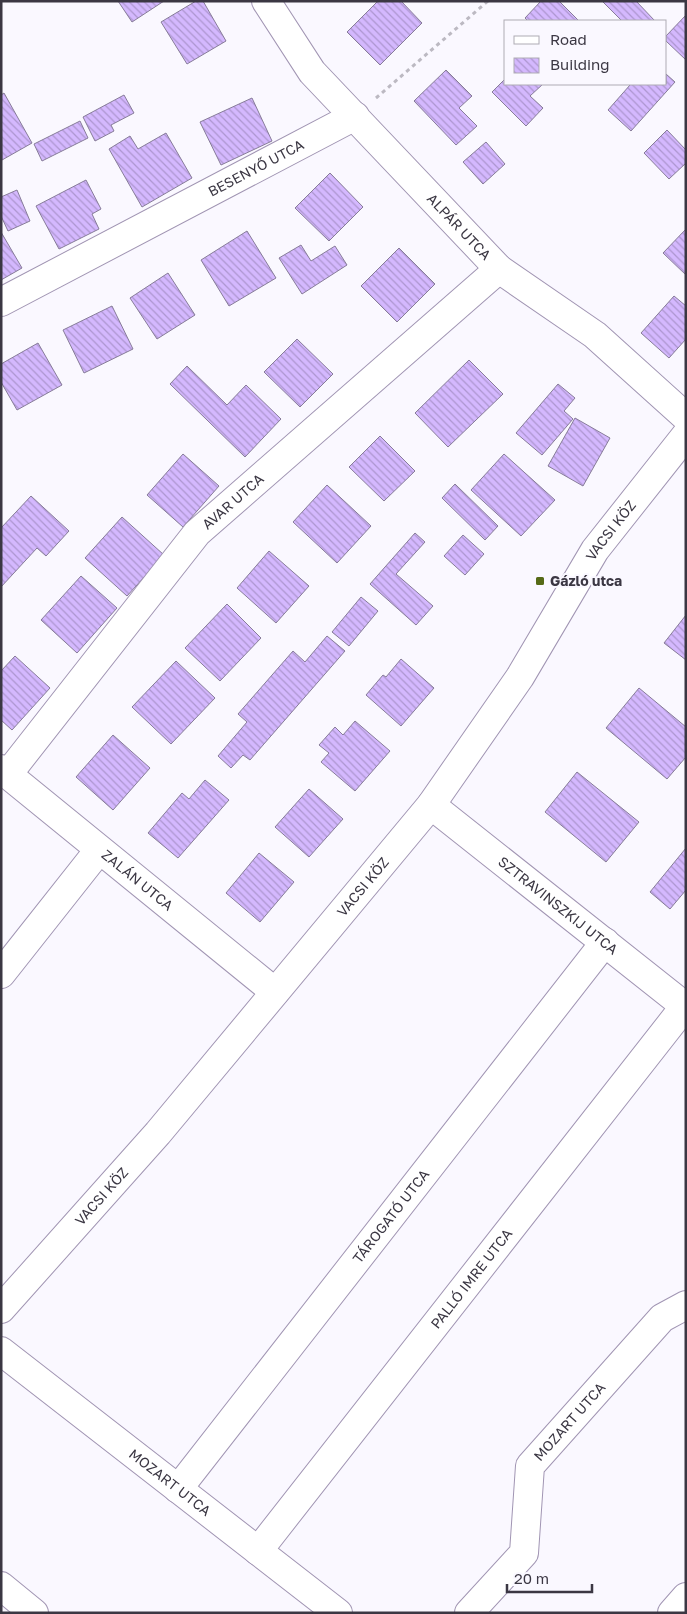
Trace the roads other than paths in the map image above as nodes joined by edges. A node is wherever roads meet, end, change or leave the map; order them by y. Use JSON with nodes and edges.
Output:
{"nodes":[{"id":1,"x":266,"y":1,"type":"edge"},
{"id":2,"x":355,"y":116,"type":"junction"},
{"id":3,"x":499,"y":269,"type":"junction"},
{"id":4,"x":1,"y":302,"type":"edge"},
{"id":5,"x":686,"y":417,"type":"edge"},
{"id":6,"x":686,"y":435,"type":"edge"},
{"id":7,"x":676,"y":467,"type":"edge"},
{"id":8,"x":4,"y":771,"type":"edge"},
{"id":9,"x":431,"y":805,"type":"junction"},
{"id":10,"x":99,"y":850,"type":"junction"},
{"id":11,"x":605,"y":942,"type":"junction"},
{"id":12,"x":1,"y":974,"type":"edge"},
{"id":13,"x":275,"y":992,"type":"junction"},
{"id":14,"x":685,"y":1006,"type":"edge"},
{"id":15,"x":686,"y":1305,"type":"edge"},
{"id":16,"x":1,"y":1309,"type":"edge"},
{"id":17,"x":1,"y":1351,"type":"edge"},
{"id":18,"x":178,"y":1489,"type":"junction"},
{"id":19,"x":258,"y":1551,"type":"junction"},
{"id":20,"x":2,"y":1587,"type":"edge"},
{"id":21,"x":686,"y":1597,"type":"edge"},
{"id":22,"x":34,"y":1613,"type":"edge"},
{"id":23,"x":338,"y":1613,"type":"edge"},
{"id":24,"x":469,"y":1613,"type":"edge"},
{"id":25,"x":672,"y":1613,"type":"edge"}],
"edges":[{"from":1,"to":2,"type":"street","name":"ALPÁR UTCA"},
{"from":2,"to":3,"type":"street","name":"ALPÁR UTCA"},
{"from":2,"to":4,"type":"street","name":"BESENYŐ UTCA"},
{"from":3,"to":5,"type":"street","name":"ALPÁR UTCA"},
{"from":3,"to":8,"type":"street","name":"AVAR UTCA"},
{"from":6,"to":7,"type":"street","name":"VACSI KÖZ"},
{"from":7,"to":9,"type":"street","name":"VACSI KÖZ"},
{"from":8,"to":10,"type":"street","name":"ZALÁN UTCA"},
{"from":9,"to":11,"type":"street","name":"SZTRAVINSZKIJ UTCA"},
{"from":9,"to":13,"type":"street","name":"VACSI KÖZ"},
{"from":10,"to":12,"type":"street"},
{"from":10,"to":13,"type":"street","name":"ZALÁN UTCA"},
{"from":11,"to":14,"type":"street","name":"SZTRAVINSZKIJ UTCA"},
{"from":11,"to":18,"type":"street","name":"TÁROGATÓ UTCA"},
{"from":13,"to":16,"type":"street","name":"VACSI KÖZ"},
{"from":14,"to":19,"type":"street","name":"PALLÓ IMRE UTCA"},
{"from":15,"to":24,"type":"street","name":"MOZART UTCA"},
{"from":17,"to":18,"type":"street","name":"MOZART UTCA"},
{"from":18,"to":19,"type":"street","name":"MOZART UTCA"},
{"from":19,"to":23,"type":"street","name":"MOZART UTCA"},
{"from":20,"to":22,"type":"street"},
{"from":21,"to":25,"type":"street"}]}
